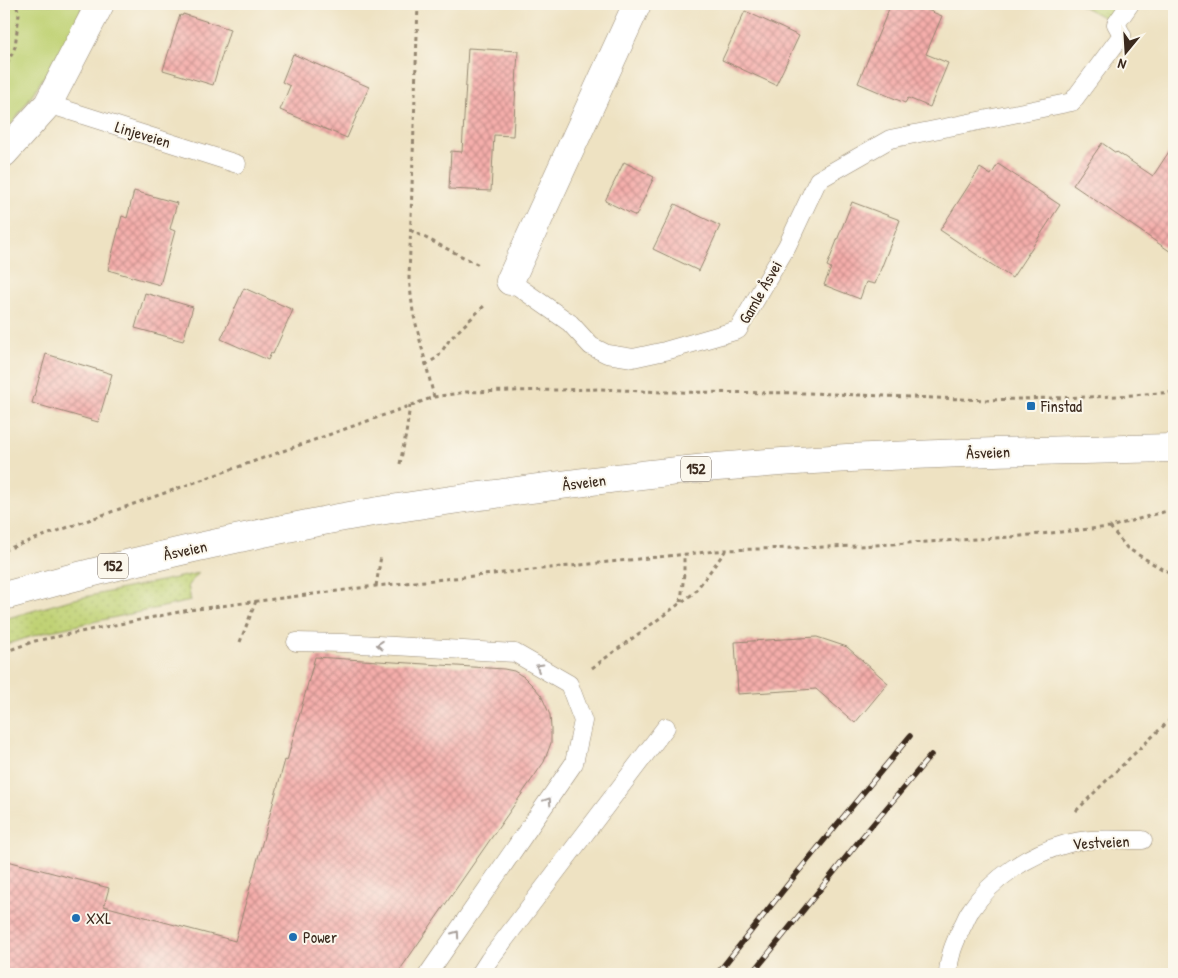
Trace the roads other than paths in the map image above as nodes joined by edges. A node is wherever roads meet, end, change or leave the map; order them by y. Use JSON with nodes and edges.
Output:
{"nodes":[{"id":1,"x":100,"y":4,"type":"edge"},
{"id":2,"x":637,"y":4,"type":"edge"},
{"id":3,"x":1130,"y":4,"type":"edge"},
{"id":4,"x":48,"y":104,"type":"junction"},
{"id":5,"x":4,"y":153,"type":"edge"},
{"id":6,"x":237,"y":164,"type":"dead end"},
{"id":7,"x":510,"y":281,"type":"joint"},
{"id":8,"x":1174,"y":448,"type":"edge"},
{"id":9,"x":4,"y":596,"type":"edge"},
{"id":10,"x":296,"y":642,"type":"dead end"},
{"id":11,"x":666,"y":727,"type":"dead end"},
{"id":12,"x":1142,"y":840,"type":"dead end"},
{"id":13,"x":428,"y":974,"type":"edge"},
{"id":14,"x":480,"y":974,"type":"edge"},
{"id":15,"x":948,"y":974,"type":"edge"}],
"edges":[{"from":1,"to":4,"type":"main road"},
{"from":2,"to":7,"type":"main road"},
{"from":3,"to":7,"type":"lane","name":"Gamle Åsvei"},
{"from":4,"to":5,"type":"main road"},
{"from":4,"to":6,"type":"lane","name":"Linjeveien"},
{"from":8,"to":9,"type":"main road","name":"Åsveien","number":"152"},
{"from":13,"to":10,"type":"lane","one_way":true},
{"from":11,"to":14,"type":"lane"},
{"from":12,"to":15,"type":"lane","name":"Vestveien"}]}
